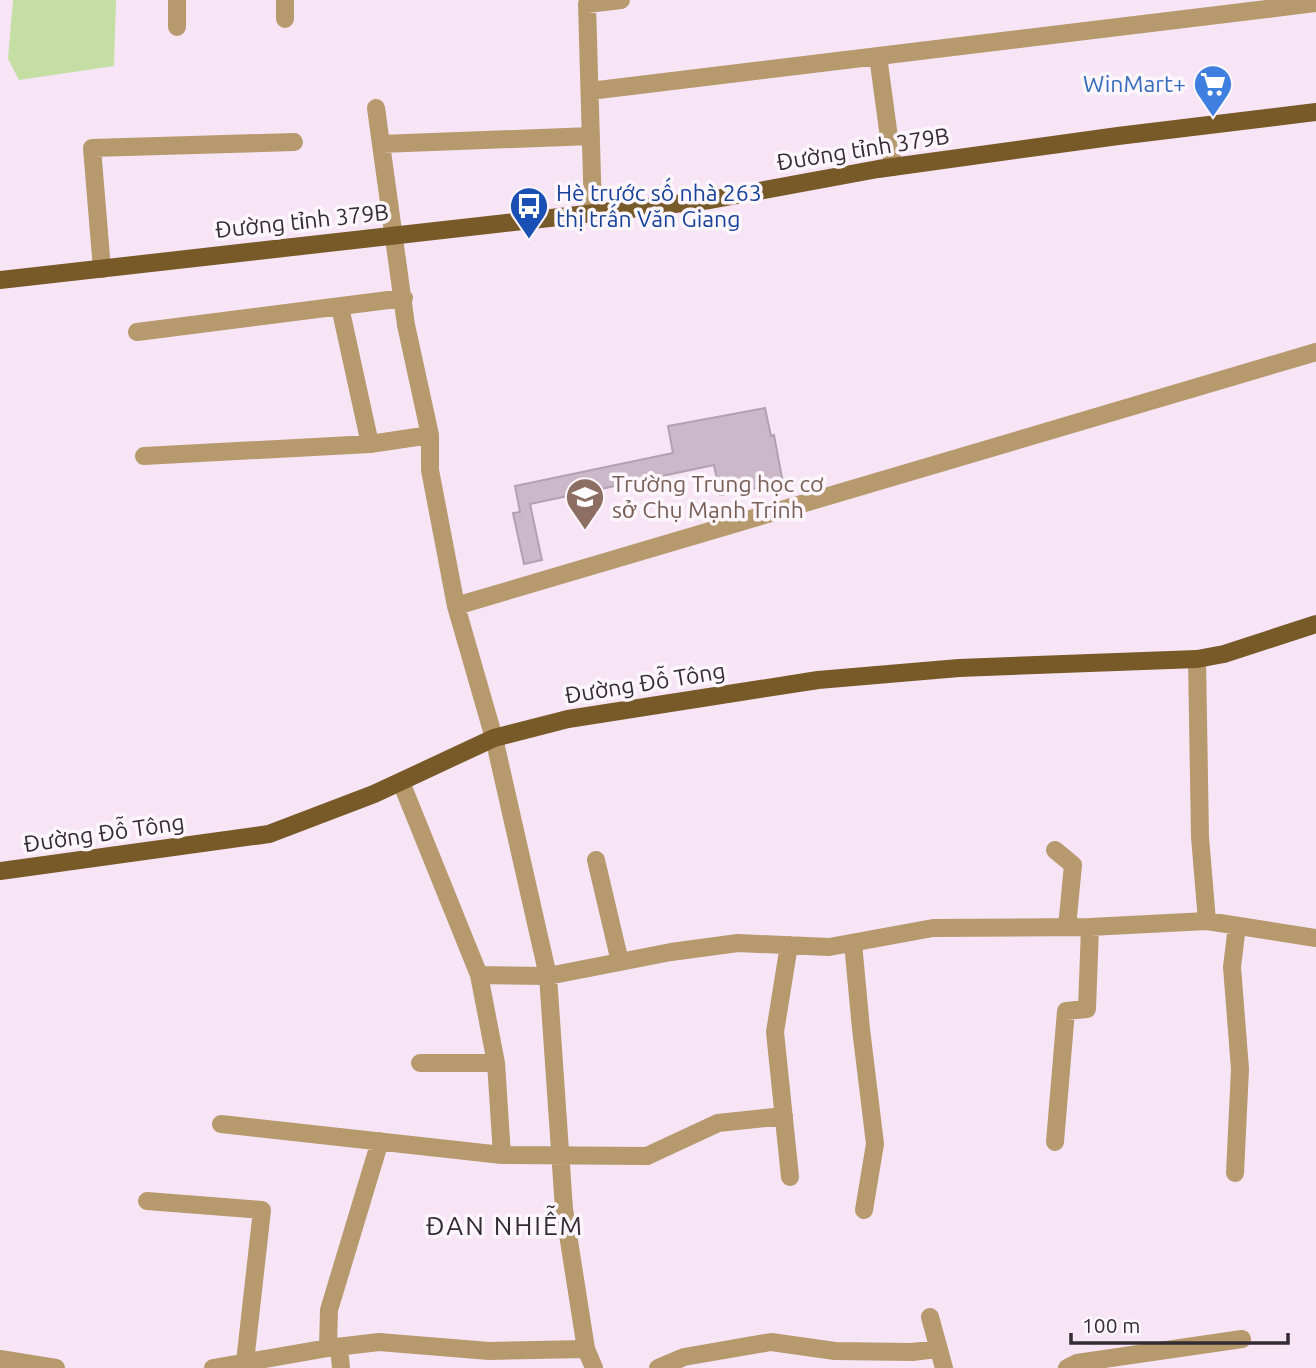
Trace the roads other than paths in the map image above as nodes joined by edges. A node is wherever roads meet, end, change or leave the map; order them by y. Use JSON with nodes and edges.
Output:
{"nodes":[{"id":1,"x":177,"y":0,"type":"edge"},
{"id":2,"x":285,"y":0,"type":"edge"},
{"id":3,"x":621,"y":0,"type":"edge"},
{"id":4,"x":1316,"y":3,"type":"edge"},
{"id":5,"x":285,"y":19,"type":"dead end"},
{"id":6,"x":177,"y":27,"type":"dead end"},
{"id":7,"x":878,"y":56,"type":"junction"},
{"id":8,"x":590,"y":91,"type":"junction"},
{"id":9,"x":376,"y":108,"type":"dead end"},
{"id":10,"x":1316,"y":112,"type":"edge"},
{"id":11,"x":591,"y":136,"type":"junction"},
{"id":12,"x":294,"y":142,"type":"dead end"},
{"id":13,"x":381,"y":144,"type":"junction"},
{"id":14,"x":893,"y":167,"type":"junction"},
{"id":15,"x":593,"y":213,"type":"junction"},
{"id":16,"x":394,"y":235,"type":"junction"},
{"id":17,"x":102,"y":269,"type":"junction"},
{"id":18,"x":0,"y":280,"type":"edge"},
{"id":19,"x":404,"y":298,"type":"junction"},
{"id":20,"x":340,"y":307,"type":"junction"},
{"id":21,"x":137,"y":332,"type":"dead end"},
{"id":22,"x":1316,"y":352,"type":"edge"},
{"id":23,"x":430,"y":435,"type":"junction"},
{"id":24,"x":370,"y":444,"type":"junction"},
{"id":25,"x":144,"y":456,"type":"dead end"},
{"id":26,"x":456,"y":606,"type":"junction"},
{"id":27,"x":1316,"y":624,"type":"edge"},
{"id":28,"x":1197,"y":659,"type":"junction"},
{"id":29,"x":494,"y":738,"type":"junction"},
{"id":30,"x":401,"y":782,"type":"junction"},
{"id":31,"x":1055,"y":849,"type":"dead end"},
{"id":32,"x":596,"y":860,"type":"dead end"},
{"id":33,"x":0,"y":871,"type":"edge"},
{"id":34,"x":1207,"y":921,"type":"junction"},
{"id":35,"x":1237,"y":926,"type":"junction"},
{"id":36,"x":1067,"y":927,"type":"junction"},
{"id":37,"x":1090,"y":927,"type":"junction"},
{"id":38,"x":1316,"y":939,"type":"edge"},
{"id":39,"x":853,"y":943,"type":"junction"},
{"id":40,"x":789,"y":945,"type":"junction"},
{"id":41,"x":620,"y":962,"type":"junction"},
{"id":42,"x":479,"y":975,"type":"junction"},
{"id":43,"x":548,"y":975,"type":"junction"},
{"id":44,"x":420,"y":1063,"type":"dead end"},
{"id":45,"x":496,"y":1063,"type":"junction"},
{"id":46,"x":784,"y":1116,"type":"junction"},
{"id":47,"x":222,"y":1124,"type":"dead end"},
{"id":48,"x":380,"y":1142,"type":"junction"},
{"id":49,"x":1055,"y":1142,"type":"dead end"},
{"id":50,"x":502,"y":1155,"type":"junction"},
{"id":51,"x":560,"y":1155,"type":"junction"},
{"id":52,"x":1235,"y":1173,"type":"dead end"},
{"id":53,"x":790,"y":1177,"type":"dead end"},
{"id":54,"x":148,"y":1201,"type":"dead end"},
{"id":55,"x":864,"y":1210,"type":"dead end"},
{"id":56,"x":930,"y":1317,"type":"dead end"},
{"id":57,"x":1242,"y":1339,"type":"dead end"},
{"id":58,"x":334,"y":1347,"type":"junction"},
{"id":59,"x":586,"y":1349,"type":"junction"},
{"id":60,"x":937,"y":1349,"type":"junction"},
{"id":61,"x":0,"y":1359,"type":"edge"},
{"id":62,"x":489,"y":1359,"type":"edge"},
{"id":63,"x":245,"y":1362,"type":"junction"},
{"id":64,"x":56,"y":1368,"type":"edge"},
{"id":65,"x":213,"y":1368,"type":"edge"},
{"id":66,"x":341,"y":1368,"type":"edge"},
{"id":67,"x":594,"y":1368,"type":"edge"},
{"id":68,"x":658,"y":1368,"type":"edge"},
{"id":69,"x":944,"y":1368,"type":"edge"},
{"id":70,"x":1067,"y":1368,"type":"edge"}],
"edges":[{"from":1,"to":6,"type":"street"},
{"from":2,"to":5,"type":"street"},
{"from":3,"to":8,"type":"street"},
{"from":4,"to":7,"type":"street"},
{"from":7,"to":8,"type":"street"},
{"from":7,"to":14,"type":"street"},
{"from":8,"to":11,"type":"street"},
{"from":9,"to":13,"type":"street"},
{"from":10,"to":14,"type":"main road","name":"Đường tỉnh 379B"},
{"from":11,"to":13,"type":"street"},
{"from":11,"to":15,"type":"street"},
{"from":12,"to":17,"type":"street"},
{"from":13,"to":16,"type":"street"},
{"from":14,"to":15,"type":"main road","name":"Đường tỉnh 379B"},
{"from":15,"to":16,"type":"main road","name":"Đường tỉnh 379B"},
{"from":16,"to":17,"type":"main road","name":"Đường tỉnh 379B"},
{"from":16,"to":19,"type":"street"},
{"from":17,"to":18,"type":"main road","name":"Đường tỉnh 379B"},
{"from":19,"to":20,"type":"street"},
{"from":19,"to":23,"type":"street"},
{"from":20,"to":21,"type":"street"},
{"from":20,"to":24,"type":"street"},
{"from":22,"to":26,"type":"street"},
{"from":23,"to":24,"type":"street"},
{"from":23,"to":26,"type":"street"},
{"from":24,"to":25,"type":"street"},
{"from":26,"to":29,"type":"street"},
{"from":27,"to":28,"type":"main road","name":"Đường Đỗ Tông"},
{"from":28,"to":29,"type":"main road","name":"Đường Đỗ Tông"},
{"from":28,"to":34,"type":"street"},
{"from":29,"to":30,"type":"main road","name":"Đường Đỗ Tông"},
{"from":29,"to":43,"type":"street"},
{"from":30,"to":33,"type":"main road","name":"Đường Đỗ Tông"},
{"from":30,"to":42,"type":"street"},
{"from":31,"to":36,"type":"street"},
{"from":32,"to":41,"type":"street"},
{"from":34,"to":35,"type":"street"},
{"from":34,"to":37,"type":"street"},
{"from":35,"to":38,"type":"street"},
{"from":35,"to":52,"type":"street"},
{"from":36,"to":37,"type":"street"},
{"from":36,"to":39,"type":"street"},
{"from":37,"to":49,"type":"street"},
{"from":39,"to":40,"type":"street"},
{"from":39,"to":55,"type":"street"},
{"from":40,"to":41,"type":"street"},
{"from":40,"to":46,"type":"street"},
{"from":41,"to":43,"type":"street"},
{"from":42,"to":43,"type":"street"},
{"from":42,"to":45,"type":"street"},
{"from":43,"to":51,"type":"street"},
{"from":44,"to":45,"type":"street"},
{"from":45,"to":50,"type":"street"},
{"from":46,"to":51,"type":"street"},
{"from":46,"to":53,"type":"street"},
{"from":47,"to":48,"type":"street"},
{"from":48,"to":50,"type":"street"},
{"from":48,"to":58,"type":"street"},
{"from":50,"to":51,"type":"street"},
{"from":51,"to":59,"type":"street"},
{"from":54,"to":63,"type":"street"},
{"from":56,"to":60,"type":"street"},
{"from":57,"to":70,"type":"street"},
{"from":58,"to":62,"type":"street"},
{"from":58,"to":63,"type":"street"},
{"from":58,"to":66,"type":"street"},
{"from":59,"to":62,"type":"street"},
{"from":59,"to":67,"type":"street"},
{"from":60,"to":68,"type":"street"},
{"from":60,"to":69,"type":"street"},
{"from":61,"to":64,"type":"street"},
{"from":63,"to":65,"type":"street"}]}
